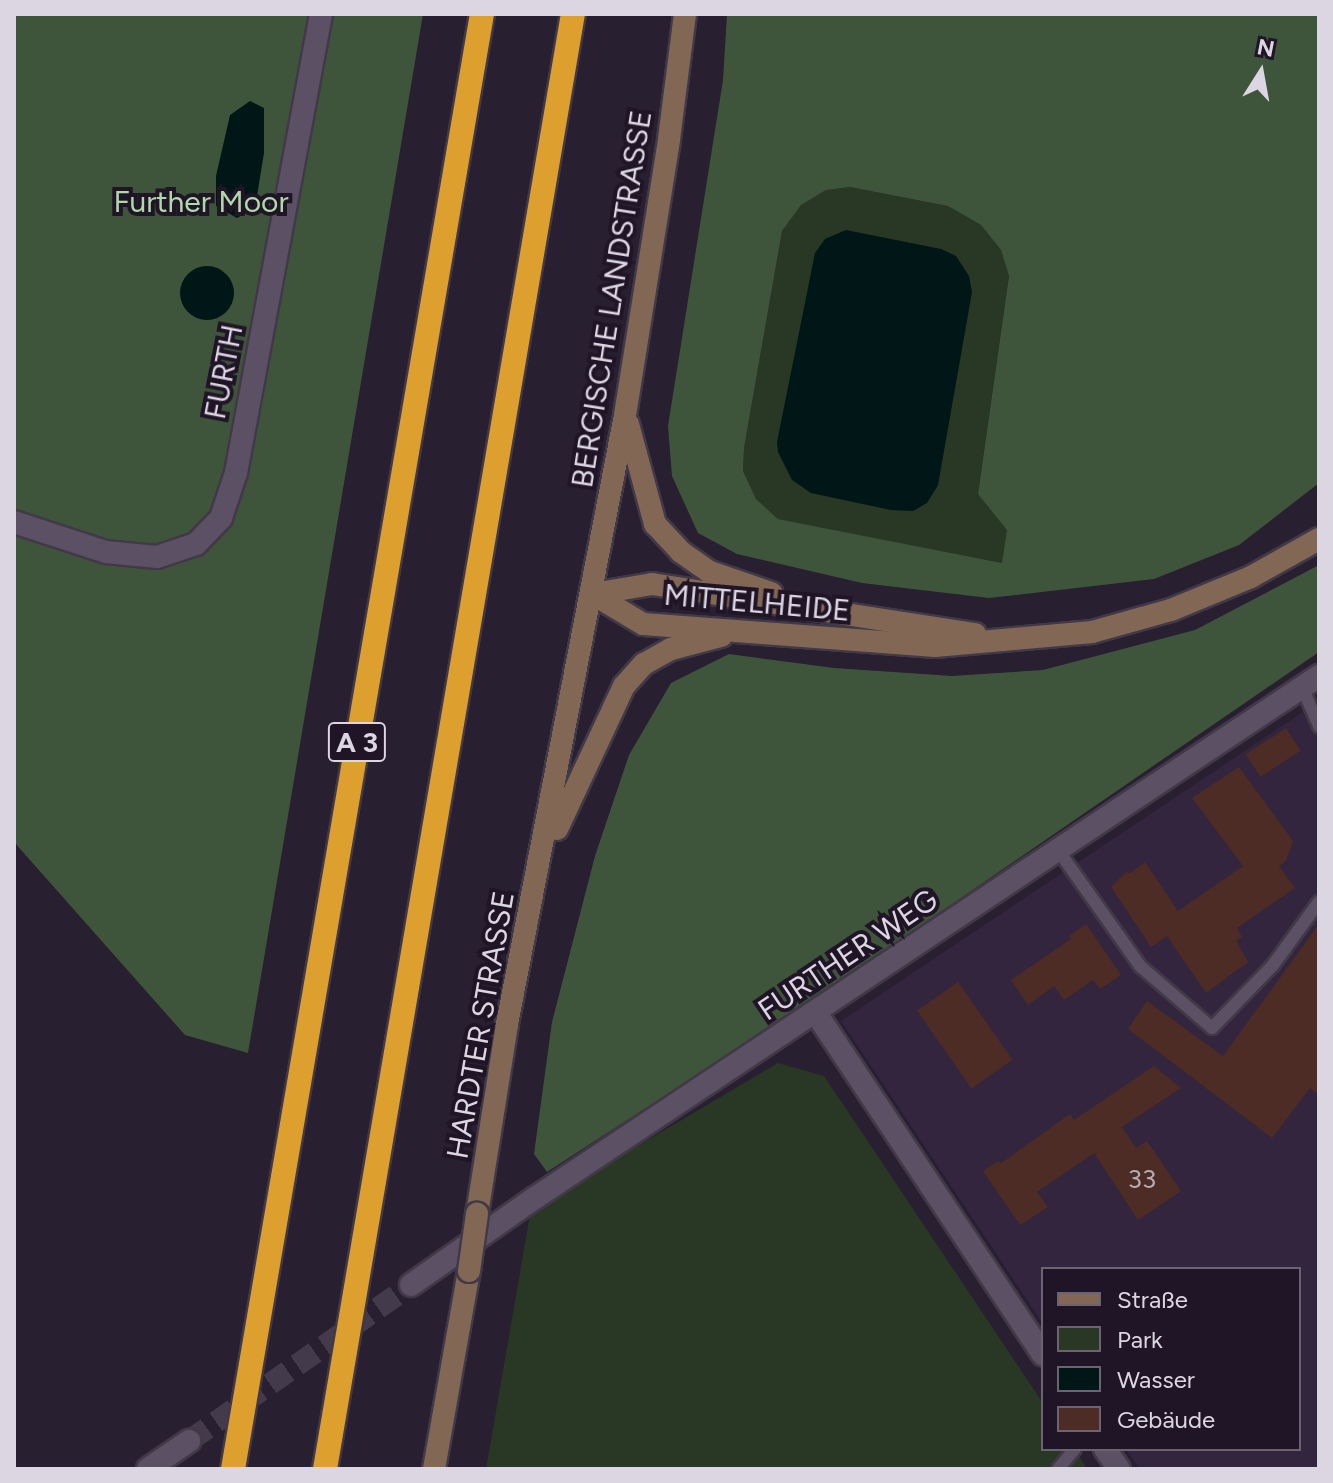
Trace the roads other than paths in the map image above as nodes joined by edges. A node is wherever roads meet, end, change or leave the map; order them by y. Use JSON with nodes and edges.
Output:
{"nodes":[{"id":1,"x":321,"y":14,"type":"edge"},
{"id":2,"x":482,"y":14,"type":"edge"},
{"id":3,"x":573,"y":14,"type":"edge"},
{"id":4,"x":685,"y":14,"type":"edge"},
{"id":5,"x":625,"y":415,"type":"junction"},
{"id":6,"x":14,"y":522,"type":"edge"},
{"id":7,"x":1319,"y":539,"type":"edge"},
{"id":8,"x":593,"y":594,"type":"junction"},
{"id":9,"x":831,"y":614,"type":"junction"},
{"id":10,"x":734,"y":632,"type":"junction"},
{"id":11,"x":1017,"y":640,"type":"junction"},
{"id":12,"x":1310,"y":682,"type":"edge"},
{"id":13,"x":1319,"y":726,"type":"edge"},
{"id":14,"x":1058,"y":850,"type":"junction"},
{"id":15,"x":539,"y":875,"type":"junction"},
{"id":16,"x":1319,"y":902,"type":"edge"},
{"id":17,"x":816,"y":1013,"type":"junction"},
{"id":18,"x":411,"y":1285,"type":"tunnel mouth"},
{"id":19,"x":1041,"y":1352,"type":"edge"},
{"id":20,"x":189,"y":1441,"type":"tunnel mouth"},
{"id":21,"x":1073,"y":1451,"type":"edge"},
{"id":22,"x":1106,"y":1451,"type":"edge"},
{"id":23,"x":148,"y":1469,"type":"edge"},
{"id":24,"x":233,"y":1469,"type":"edge"},
{"id":25,"x":325,"y":1469,"type":"edge"},
{"id":26,"x":434,"y":1469,"type":"edge"},
{"id":27,"x":1058,"y":1469,"type":"edge"},
{"id":28,"x":1119,"y":1469,"type":"edge"}],
"edges":[{"from":1,"to":6,"type":"street","name":"FURTH"},
{"from":2,"to":24,"type":"highway","number":"A 3"},
{"from":3,"to":25,"type":"highway"},
{"from":4,"to":5,"type":"main road","name":"BERGISCHE LANDSTRASSE"},
{"from":5,"to":8,"type":"main road","name":"BERGISCHE LANDSTRASSE"},
{"from":5,"to":9,"type":"main road"},
{"from":7,"to":11,"type":"main road","name":"MITTELHEIDE"},
{"from":8,"to":9,"type":"main road","name":"MITTELHEIDE"},
{"from":8,"to":10,"type":"main road","name":"MITTELHEIDE"},
{"from":8,"to":15,"type":"main road","name":"HARDTER STRASSE"},
{"from":9,"to":11,"type":"main road","name":"MITTELHEIDE"},
{"from":10,"to":11,"type":"main road","name":"MITTELHEIDE"},
{"from":10,"to":15,"type":"main road"},
{"from":12,"to":13,"type":"lane"},
{"from":12,"to":14,"type":"street","name":"FURTHER WEG"},
{"from":14,"to":16,"type":"lane"},
{"from":14,"to":17,"type":"street","name":"FURTHER WEG"},
{"from":15,"to":26,"type":"main road","name":"HARDTER STRASSE","bridge":true},
{"from":17,"to":18,"type":"street","name":"FURTHER WEG"},
{"from":17,"to":19,"type":"street"},
{"from":20,"to":23,"type":"street"},
{"from":21,"to":27,"type":"lane"},
{"from":22,"to":28,"type":"street"}]}
